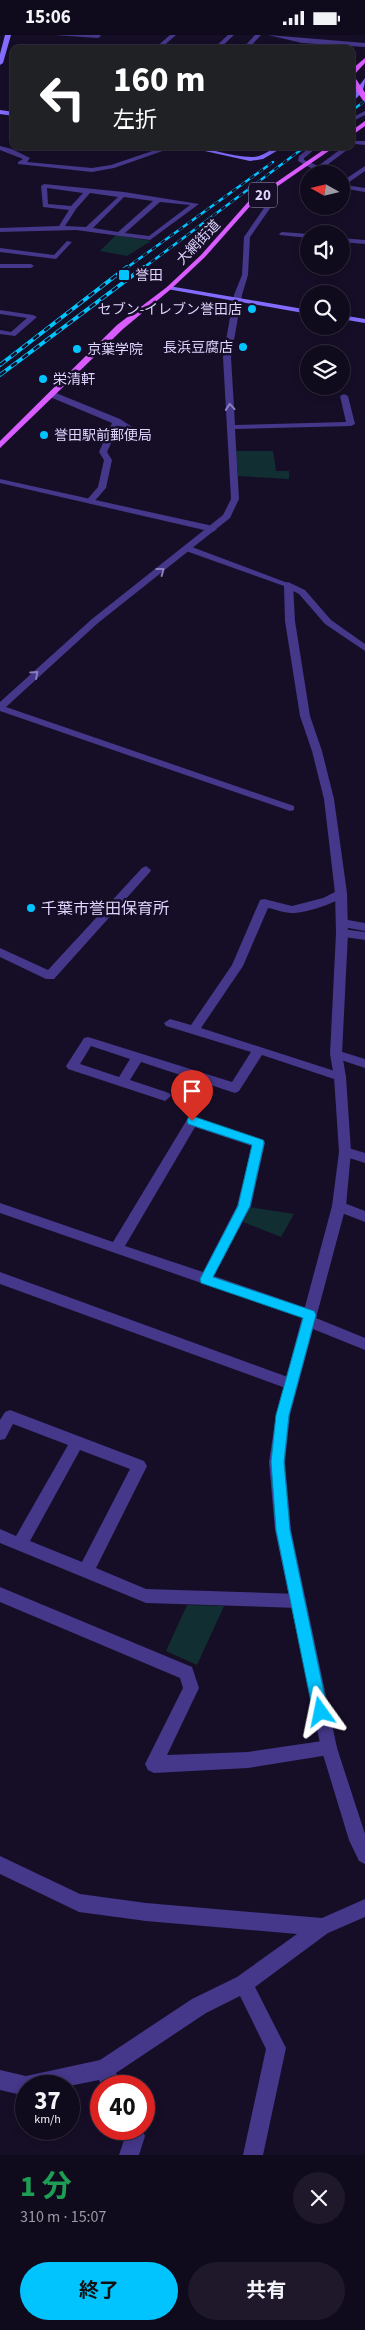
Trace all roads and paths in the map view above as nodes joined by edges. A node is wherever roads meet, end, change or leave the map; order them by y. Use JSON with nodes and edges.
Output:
{"nodes":[{"id":1,"x":8,"y":35,"type":"edge"},
{"id":2,"x":58,"y":35,"type":"edge"},
{"id":3,"x":172,"y":35,"type":"edge"},
{"id":4,"x":231,"y":35,"type":"edge"},
{"id":5,"x":258,"y":35,"type":"edge"},
{"id":6,"x":271,"y":35,"type":"edge"},
{"id":7,"x":98,"y":36,"type":"dead end"},
{"id":8,"x":286,"y":36,"type":"edge"},
{"id":9,"x":302,"y":41,"type":"junction"},
{"id":10,"x":2,"y":45,"type":"edge"},
{"id":11,"x":161,"y":45,"type":"edge"},
{"id":12,"x":220,"y":45,"type":"edge"},
{"id":13,"x":249,"y":45,"type":"edge"},
{"id":14,"x":298,"y":45,"type":"edge"},
{"id":15,"x":365,"y":45,"type":"edge"},
{"id":16,"x":1,"y":56,"type":"edge"},
{"id":17,"x":365,"y":60,"type":"edge"},
{"id":18,"x":0,"y":63,"type":"edge"},
{"id":19,"x":355,"y":70,"type":"edge"},
{"id":20,"x":365,"y":80,"type":"edge"},
{"id":21,"x":355,"y":83,"type":"edge"},
{"id":22,"x":355,"y":96,"type":"edge"},
{"id":23,"x":365,"y":98,"type":"edge"},
{"id":24,"x":10,"y":150,"type":"edge"},
{"id":25,"x":162,"y":150,"type":"edge"},
{"id":26,"x":202,"y":150,"type":"edge"},
{"id":27,"x":276,"y":150,"type":"edge"},
{"id":28,"x":311,"y":150,"type":"edge"},
{"id":29,"x":328,"y":150,"type":"edge"},
{"id":30,"x":343,"y":150,"type":"edge"},
{"id":31,"x":306,"y":165,"type":"joint"},
{"id":32,"x":323,"y":165,"type":"edge"},
{"id":33,"x":365,"y":168,"type":"edge"},
{"id":34,"x":300,"y":169,"type":"edge"},
{"id":35,"x":350,"y":179,"type":"edge"},
{"id":36,"x":350,"y":188,"type":"edge"},
{"id":37,"x":89,"y":190,"type":"junction"},
{"id":38,"x":365,"y":190,"type":"edge"},
{"id":39,"x":124,"y":194,"type":"junction"},
{"id":40,"x":159,"y":199,"type":"junction"},
{"id":41,"x":250,"y":203,"type":"junction"},
{"id":42,"x":73,"y":208,"type":"junction"},
{"id":43,"x":61,"y":228,"type":"junction"},
{"id":44,"x":0,"y":230,"type":"edge"},
{"id":45,"x":87,"y":230,"type":"junction"},
{"id":46,"x":119,"y":234,"type":"junction"},
{"id":47,"x":282,"y":234,"type":"dead end"},
{"id":48,"x":300,"y":235,"type":"edge"},
{"id":49,"x":350,"y":240,"type":"edge"},
{"id":50,"x":69,"y":242,"type":"dead end"},
{"id":51,"x":365,"y":242,"type":"edge"},
{"id":52,"x":0,"y":250,"type":"edge"},
{"id":53,"x":0,"y":266,"type":"edge"},
{"id":54,"x":31,"y":266,"type":"dead end"},
{"id":55,"x":169,"y":288,"type":"junction"},
{"id":56,"x":238,"y":300,"type":"junction"},
{"id":57,"x":300,"y":310,"type":"edge"},
{"id":58,"x":0,"y":312,"type":"edge"},
{"id":59,"x":350,"y":318,"type":"edge"},
{"id":60,"x":365,"y":321,"type":"edge"},
{"id":61,"x":0,"y":332,"type":"edge"},
{"id":62,"x":53,"y":395,"type":"junction"},
{"id":63,"x":344,"y":397,"type":"dead end"},
{"id":64,"x":117,"y":421,"type":"junction"},
{"id":65,"x":232,"y":427,"type":"junction"},
{"id":66,"x":130,"y":428,"type":"dead end"},
{"id":67,"x":0,"y":446,"type":"edge"},
{"id":68,"x":0,"y":481,"type":"edge"},
{"id":69,"x":88,"y":502,"type":"junction"},
{"id":70,"x":214,"y":529,"type":"junction"},
{"id":71,"x":189,"y":549,"type":"junction"},
{"id":72,"x":288,"y":585,"type":"junction"},
{"id":73,"x":365,"y":648,"type":"edge"},
{"id":74,"x":0,"y":708,"type":"edge"},
{"id":75,"x":290,"y":808,"type":"dead end"},
{"id":76,"x":146,"y":871,"type":"dead end"},
{"id":77,"x":341,"y":893,"type":"junction"},
{"id":78,"x":365,"y":927,"type":"edge"},
{"id":79,"x":342,"y":928,"type":"junction"},
{"id":80,"x":365,"y":936,"type":"edge"},
{"id":81,"x":0,"y":952,"type":"edge"},
{"id":82,"x":170,"y":1023,"type":"dead end"},
{"id":83,"x":194,"y":1030,"type":"junction"},
{"id":84,"x":259,"y":1050,"type":"junction"},
{"id":85,"x":336,"y":1054,"type":"junction"},
{"id":86,"x":138,"y":1057,"type":"junction"},
{"id":87,"x":365,"y":1064,"type":"edge"},
{"id":88,"x":340,"y":1077,"type":"junction"},
{"id":89,"x":122,"y":1082,"type":"junction"},
{"id":90,"x":165,"y":1096,"type":"dead end"},
{"id":91,"x":345,"y":1152,"type":"junction"},
{"id":92,"x":365,"y":1158,"type":"edge"},
{"id":93,"x":339,"y":1206,"type":"junction"},
{"id":94,"x":0,"y":1209,"type":"edge"},
{"id":95,"x":365,"y":1217,"type":"edge"},
{"id":96,"x":116,"y":1248,"type":"junction"},
{"id":97,"x":0,"y":1278,"type":"edge"},
{"id":98,"x":206,"y":1279,"type":"junction"},
{"id":99,"x":309,"y":1318,"type":"junction"},
{"id":100,"x":365,"y":1344,"type":"edge"},
{"id":101,"x":291,"y":1384,"type":"junction"},
{"id":102,"x":0,"y":1434,"type":"edge"},
{"id":103,"x":77,"y":1442,"type":"junction"},
{"id":104,"x":0,"y":1536,"type":"edge"},
{"id":105,"x":20,"y":1544,"type":"junction"},
{"id":106,"x":86,"y":1571,"type":"junction"},
{"id":107,"x":0,"y":1594,"type":"edge"},
{"id":108,"x":298,"y":1601,"type":"junction"},
{"id":109,"x":329,"y":1748,"type":"junction"},
{"id":110,"x":365,"y":1855,"type":"edge"},
{"id":111,"x":0,"y":1865,"type":"edge"},
{"id":112,"x":365,"y":1908,"type":"edge"},
{"id":113,"x":322,"y":1927,"type":"junction"},
{"id":114,"x":244,"y":1984,"type":"junction"},
{"id":115,"x":104,"y":2069,"type":"junction"},
{"id":116,"x":107,"y":2075,"type":"edge"},
{"id":117,"x":0,"y":2080,"type":"edge"},
{"id":118,"x":134,"y":2140,"type":"edge"},
{"id":119,"x":129,"y":2155,"type":"edge"},
{"id":120,"x":253,"y":2155,"type":"edge"}],
"edges":[{"from":1,"to":10,"type":"main road"},
{"from":2,"to":7,"type":"street"},
{"from":3,"to":11,"type":"street"},
{"from":4,"to":12,"type":"street"},
{"from":5,"to":13,"type":"street"},
{"from":6,"to":8,"type":"street"},
{"from":8,"to":9,"type":"street"},
{"from":9,"to":14,"type":"street"},
{"from":9,"to":15,"type":"street"},
{"from":10,"to":16,"type":"main road"},
{"from":16,"to":18,"type":"main road"},
{"from":17,"to":19,"type":"main road"},
{"from":20,"to":22,"type":"main road"},
{"from":21,"to":23,"type":"main road","bridge":true},
{"from":24,"to":25,"type":"street"},
{"from":26,"to":27,"type":"main road"},
{"from":28,"to":31,"type":"street"},
{"from":29,"to":31,"type":"main road","name":"大網街道","number":"20"},
{"from":30,"to":32,"type":"street"},
{"from":33,"to":35,"type":"street"},
{"from":34,"to":41,"type":"main road","name":"大網街道","number":"20"},
{"from":36,"to":38,"type":"street"},
{"from":37,"to":39,"type":"street"},
{"from":37,"to":42,"type":"street"},
{"from":37,"to":42,"type":"street"},
{"from":39,"to":40,"type":"street"},
{"from":39,"to":45,"type":"street"},
{"from":40,"to":46,"type":"street"},
{"from":40,"to":46,"type":"street"},
{"from":41,"to":55,"type":"main road","name":"大網街道","number":"20"},
{"from":41,"to":56,"type":"street"},
{"from":42,"to":43,"type":"street"},
{"from":43,"to":44,"type":"street"},
{"from":43,"to":45,"type":"street"},
{"from":45,"to":46,"type":"street"},
{"from":47,"to":48,"type":"street"},
{"from":49,"to":51,"type":"street"},
{"from":50,"to":52,"type":"street"},
{"from":53,"to":54,"type":"street"},
{"from":55,"to":56,"type":"main road"},
{"from":55,"to":62,"type":"main road","name":"大網街道","number":"20"},
{"from":56,"to":57,"type":"main road"},
{"from":65,"to":56,"type":"street","one_way":true},
{"from":58,"to":61,"type":"street"},
{"from":59,"to":60,"type":"main road"},
{"from":62,"to":64,"type":"street"},
{"from":62,"to":67,"type":"main road","name":"大網街道","number":"20"},
{"from":63,"to":65,"type":"street"},
{"from":64,"to":66,"type":"street"},
{"from":64,"to":69,"type":"street"},
{"from":65,"to":70,"type":"street"},
{"from":68,"to":69,"type":"street"},
{"from":69,"to":70,"type":"street"},
{"from":70,"to":71,"type":"street"},
{"from":71,"to":72,"type":"street"},
{"from":74,"to":71,"type":"street","one_way":true},
{"from":72,"to":73,"type":"street"},
{"from":72,"to":77,"type":"street"},
{"from":74,"to":75,"type":"street"},
{"from":76,"to":81,"type":"street"},
{"from":77,"to":79,"type":"street"},
{"from":77,"to":83,"type":"street"},
{"from":78,"to":79,"type":"street"},
{"from":79,"to":80,"type":"street"},
{"from":79,"to":85,"type":"street"},
{"from":82,"to":83,"type":"street"},
{"from":83,"to":84,"type":"street"},
{"from":84,"to":86,"type":"street"},
{"from":84,"to":88,"type":"street"},
{"from":85,"to":87,"type":"street"},
{"from":85,"to":88,"type":"street"},
{"from":86,"to":89,"type":"street"},
{"from":86,"to":89,"type":"street"},
{"from":88,"to":91,"type":"street"},
{"from":89,"to":90,"type":"street"},
{"from":91,"to":92,"type":"street"},
{"from":91,"to":93,"type":"street"},
{"from":93,"to":95,"type":"street"},
{"from":93,"to":99,"type":"street"},
{"from":94,"to":96,"type":"street"},
{"from":96,"to":98,"type":"street"},
{"from":96,"to":98,"type":"street"},
{"from":97,"to":101,"type":"street"},
{"from":98,"to":99,"type":"street"},
{"from":99,"to":100,"type":"street"},
{"from":99,"to":101,"type":"street"},
{"from":101,"to":108,"type":"street"},
{"from":102,"to":103,"type":"street"},
{"from":103,"to":105,"type":"street"},
{"from":103,"to":106,"type":"street"},
{"from":104,"to":105,"type":"street"},
{"from":105,"to":106,"type":"street"},
{"from":106,"to":108,"type":"street"},
{"from":107,"to":109,"type":"street"},
{"from":108,"to":109,"type":"street"},
{"from":109,"to":110,"type":"street"},
{"from":111,"to":113,"type":"street"},
{"from":112,"to":113,"type":"street"},
{"from":113,"to":114,"type":"street"},
{"from":114,"to":115,"type":"street"},
{"from":114,"to":120,"type":"street"},
{"from":115,"to":116,"type":"street"},
{"from":115,"to":117,"type":"street"},
{"from":118,"to":119,"type":"street"}]}
